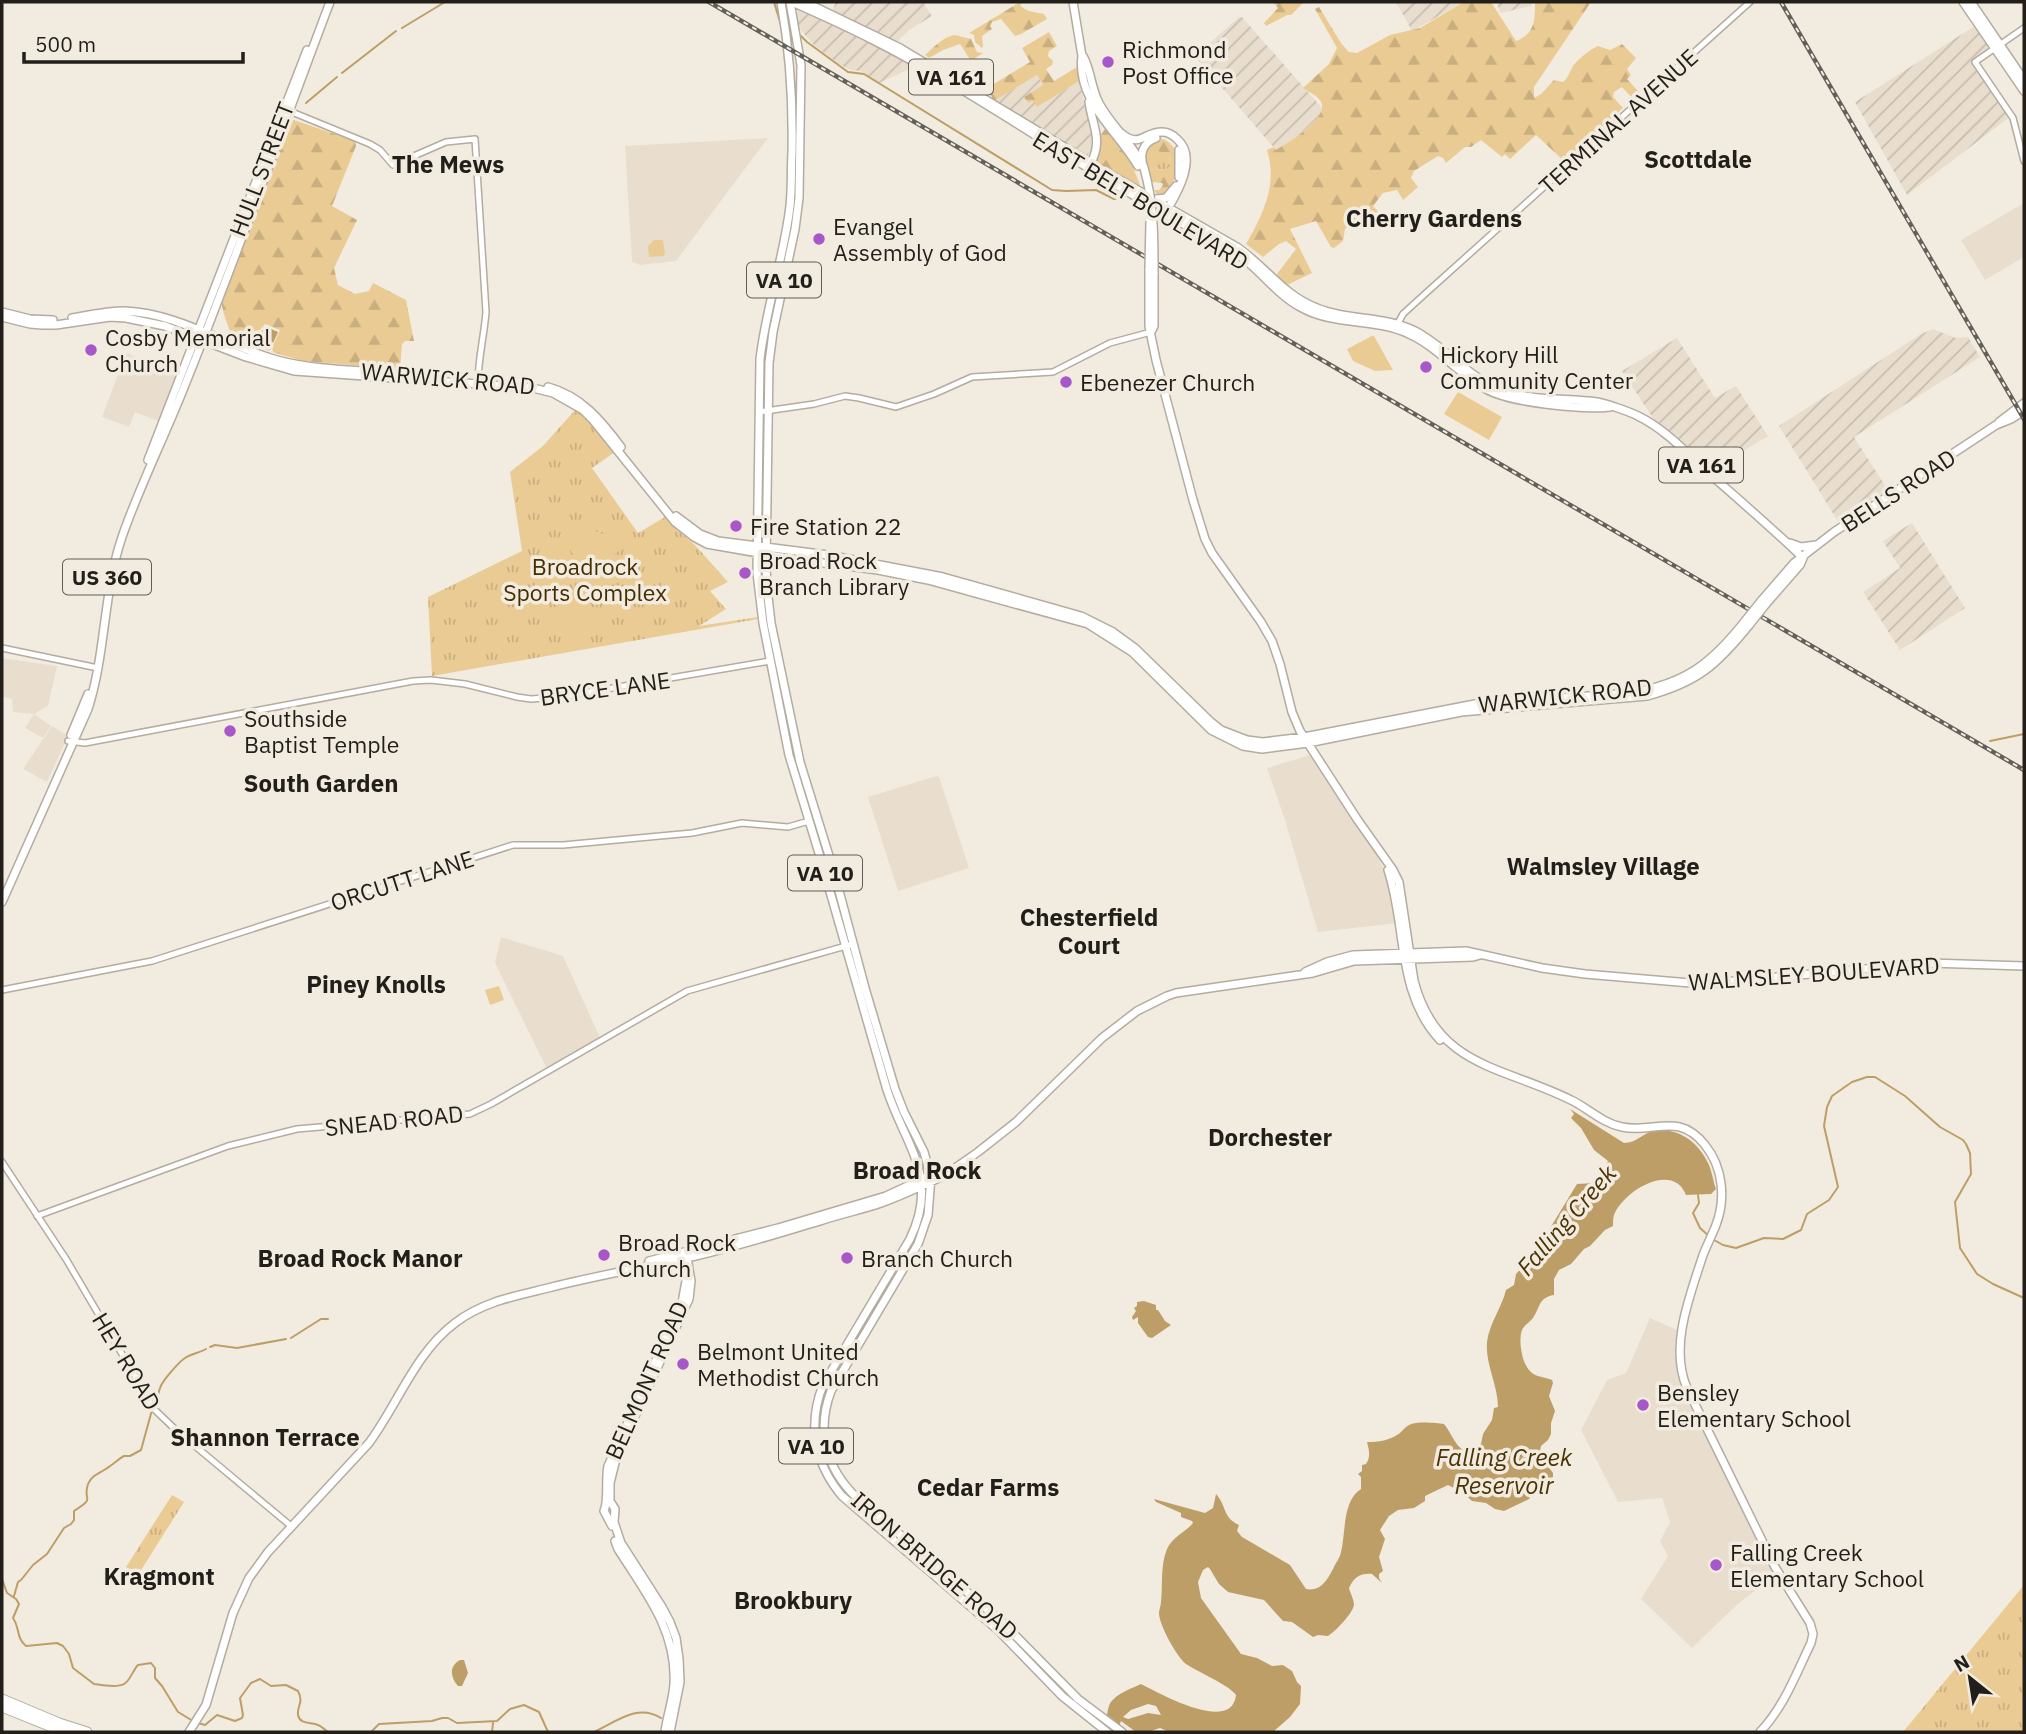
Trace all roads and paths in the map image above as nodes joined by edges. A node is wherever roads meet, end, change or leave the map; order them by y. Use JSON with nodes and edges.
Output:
{"nodes":[{"id":1,"x":328,"y":2,"type":"edge"},
{"id":2,"x":781,"y":2,"type":"edge"},
{"id":3,"x":791,"y":2,"type":"edge"},
{"id":4,"x":1073,"y":2,"type":"edge"},
{"id":5,"x":1750,"y":2,"type":"edge"},
{"id":6,"x":1962,"y":2,"type":"edge"},
{"id":7,"x":1971,"y":2,"type":"edge"},
{"id":8,"x":804,"y":4,"type":"edge"},
{"id":9,"x":793,"y":15,"type":"junction"},
{"id":10,"x":2024,"y":28,"type":"edge"},
{"id":11,"x":1997,"y":46,"type":"junction"},
{"id":12,"x":1082,"y":56,"type":"junction"},
{"id":13,"x":2024,"y":79,"type":"edge"},
{"id":14,"x":2024,"y":91,"type":"edge"},
{"id":15,"x":1088,"y":94,"type":"junction"},
{"id":16,"x":286,"y":110,"type":"junction"},
{"id":17,"x":1121,"y":133,"type":"junction"},
{"id":18,"x":1151,"y":135,"type":"junction"},
{"id":19,"x":1130,"y":149,"type":"junction"},
{"id":20,"x":2024,"y":161,"type":"edge"},
{"id":21,"x":1090,"y":166,"type":"junction"},
{"id":22,"x":1140,"y":167,"type":"junction"},
{"id":23,"x":1178,"y":188,"type":"junction"},
{"id":24,"x":1151,"y":198,"type":"junction"},
{"id":25,"x":1167,"y":210,"type":"junction"},
{"id":26,"x":1183,"y":216,"type":"junction"},
{"id":27,"x":2,"y":314,"type":"edge"},
{"id":28,"x":1397,"y":326,"type":"junction"},
{"id":29,"x":1151,"y":332,"type":"junction"},
{"id":30,"x":200,"y":336,"type":"junction"},
{"id":31,"x":1445,"y":352,"type":"junction"},
{"id":32,"x":1448,"y":361,"type":"junction"},
{"id":33,"x":478,"y":381,"type":"junction"},
{"id":34,"x":2024,"y":403,"type":"edge"},
{"id":35,"x":1611,"y":407,"type":"junction"},
{"id":36,"x":768,"y":411,"type":"junction"},
{"id":37,"x":2024,"y":411,"type":"edge"},
{"id":38,"x":759,"y":412,"type":"junction"},
{"id":39,"x":1996,"y":425,"type":"junction"},
{"id":40,"x":1786,"y":542,"type":"junction"},
{"id":41,"x":1817,"y":545,"type":"junction"},
{"id":42,"x":762,"y":551,"type":"junction"},
{"id":43,"x":1803,"y":558,"type":"junction"},
{"id":44,"x":2,"y":648,"type":"edge"},
{"id":45,"x":770,"y":661,"type":"junction"},
{"id":46,"x":96,"y":667,"type":"junction"},
{"id":47,"x":1306,"y":740,"type":"junction"},
{"id":48,"x":71,"y":742,"type":"junction"},
{"id":49,"x":809,"y":821,"type":"junction"},
{"id":50,"x":2,"y":893,"type":"edge"},
{"id":51,"x":2,"y":902,"type":"edge"},
{"id":52,"x":849,"y":945,"type":"junction"},
{"id":53,"x":1407,"y":956,"type":"junction"},
{"id":54,"x":2024,"y":966,"type":"edge"},
{"id":55,"x":2,"y":990,"type":"edge"},
{"id":56,"x":2,"y":1162,"type":"edge"},
{"id":57,"x":931,"y":1179,"type":"junction"},
{"id":58,"x":921,"y":1183,"type":"junction"},
{"id":59,"x":37,"y":1216,"type":"junction"},
{"id":60,"x":684,"y":1255,"type":"junction"},
{"id":61,"x":291,"y":1526,"type":"junction"},
{"id":62,"x":2,"y":1699,"type":"edge"},
{"id":63,"x":2,"y":1707,"type":"edge"},
{"id":64,"x":191,"y":1730,"type":"edge"},
{"id":65,"x":1103,"y":1730,"type":"edge"},
{"id":66,"x":1121,"y":1731,"type":"edge"},
{"id":67,"x":64,"y":1732,"type":"edge"},
{"id":68,"x":87,"y":1732,"type":"edge"},
{"id":69,"x":667,"y":1732,"type":"edge"},
{"id":70,"x":1760,"y":1732,"type":"edge"}],
"edges":[{"from":1,"to":16,"type":"main road","name":"HULL STREET","number":"US 360"},
{"from":2,"to":38,"type":"main road","number":"VA 10"},
{"from":3,"to":8,"type":"main road","name":"EAST BELT BOULEVARD","number":"VA 161"},
{"from":3,"to":9,"type":"main road","number":"VA 10"},
{"from":4,"to":12,"type":"main road"},
{"from":5,"to":28,"type":"street","name":"TERMINAL AVENUE"},
{"from":6,"to":11,"type":"main road"},
{"from":7,"to":11,"type":"main road"},
{"from":8,"to":9,"type":"main road"},
{"from":8,"to":21,"type":"main road","name":"EAST BELT BOULEVARD","number":"VA 161"},
{"from":9,"to":36,"type":"main road","number":"VA 10"},
{"from":10,"to":11,"type":"street"},
{"from":11,"to":13,"type":"main road"},
{"from":11,"to":14,"type":"main road"},
{"from":11,"to":20,"type":"street"},
{"from":12,"to":15,"type":"main road"},
{"from":12,"to":17,"type":"main road"},
{"from":15,"to":19,"type":"main road"},
{"from":15,"to":21,"type":"main road"},
{"from":16,"to":30,"type":"main road","name":"HULL STREET","number":"US 360"},
{"from":16,"to":30,"type":"main road","name":"HULL STREET","number":"US 360"},
{"from":16,"to":33,"type":"street"},
{"from":17,"to":18,"type":"main road"},
{"from":17,"to":19,"type":"main road"},
{"from":18,"to":19,"type":"main road"},
{"from":18,"to":23,"type":"main road"},
{"from":19,"to":22,"type":"main road"},
{"from":21,"to":24,"type":"main road","name":"EAST BELT BOULEVARD","number":"VA 161"},
{"from":21,"to":25,"type":"main road","name":"EAST BELT BOULEVARD","number":"VA 161"},
{"from":22,"to":23,"type":"main road"},
{"from":22,"to":29,"type":"main road","bridge":true},
{"from":23,"to":24,"type":"main road"},
{"from":23,"to":25,"type":"main road"},
{"from":23,"to":26,"type":"main road"},
{"from":24,"to":25,"type":"main road","name":"EAST BELT BOULEVARD","number":"VA 161"},
{"from":25,"to":26,"type":"main road","name":"EAST BELT BOULEVARD","number":"VA 161"},
{"from":25,"to":28,"type":"main road","name":"EAST BELT BOULEVARD","number":"VA 161"},
{"from":26,"to":28,"type":"main road","name":"EAST BELT BOULEVARD","number":"VA 161"},
{"from":27,"to":30,"type":"main road","name":"WARWICK ROAD"},
{"from":28,"to":31,"type":"main road","name":"EAST BELT BOULEVARD","number":"VA 161"},
{"from":28,"to":32,"type":"main road","name":"EAST BELT BOULEVARD","number":"VA 161"},
{"from":29,"to":36,"type":"street"},
{"from":29,"to":47,"type":"main road"},
{"from":30,"to":33,"type":"main road","name":"WARWICK ROAD"},
{"from":30,"to":46,"type":"main road","number":"US 360"},
{"from":31,"to":32,"type":"main road"},
{"from":31,"to":35,"type":"main road","name":"EAST BELT BOULEVARD","number":"VA 161"},
{"from":32,"to":35,"type":"main road","name":"EAST BELT BOULEVARD","number":"VA 161"},
{"from":33,"to":42,"type":"main road","name":"WARWICK ROAD"},
{"from":34,"to":39,"type":"main road","name":"BELLS ROAD"},
{"from":35,"to":40,"type":"main road","name":"EAST BELT BOULEVARD","number":"VA 161"},
{"from":36,"to":38,"type":"street"},
{"from":36,"to":42,"type":"main road","number":"VA 10"},
{"from":37,"to":39,"type":"main road","name":"BELLS ROAD"},
{"from":38,"to":42,"type":"main road","number":"VA 10"},
{"from":39,"to":41,"type":"main road","name":"BELLS ROAD"},
{"from":40,"to":41,"type":"main road"},
{"from":40,"to":43,"type":"main road","name":"EAST BELT BOULEVARD","number":"VA 161"},
{"from":41,"to":43,"type":"main road","name":"BELLS ROAD"},
{"from":42,"to":45,"type":"main road","number":"VA 10"},
{"from":42,"to":47,"type":"main road","name":"WARWICK ROAD"},
{"from":42,"to":52,"type":"main road","number":"VA 10"},
{"from":43,"to":47,"type":"main road","name":"WARWICK ROAD","bridge":true},
{"from":44,"to":46,"type":"street"},
{"from":45,"to":48,"type":"street","name":"BRYCE LANE"},
{"from":45,"to":49,"type":"main road","number":"VA 10"},
{"from":46,"to":48,"type":"main road","number":"US 360"},
{"from":47,"to":53,"type":"main road"},
{"from":48,"to":50,"type":"main road","number":"US 360"},
{"from":48,"to":51,"type":"main road","number":"US 360"},
{"from":49,"to":52,"type":"main road","number":"VA 10"},
{"from":49,"to":55,"type":"street","name":"ORCUTT LANE"},
{"from":52,"to":57,"type":"main road","number":"VA 10"},
{"from":52,"to":58,"type":"main road","number":"VA 10"},
{"from":52,"to":59,"type":"street","name":"SNEAD ROAD"},
{"from":53,"to":54,"type":"main road","name":"WALMSLEY BOULEVARD"},
{"from":53,"to":57,"type":"main road","name":"WALMSLEY BOULEVARD"},
{"from":53,"to":70,"type":"main road"},
{"from":56,"to":59,"type":"street","name":"HEY ROAD"},
{"from":57,"to":58,"type":"main road","name":"WALMSLEY BOULEVARD"},
{"from":57,"to":66,"type":"main road","name":"IRON BRIDGE ROAD","number":"VA 10"},
{"from":58,"to":60,"type":"main road","name":"WALMSLEY BOULEVARD"},
{"from":58,"to":65,"type":"main road","name":"IRON BRIDGE ROAD","number":"VA 10"},
{"from":59,"to":61,"type":"street","name":"HEY ROAD"},
{"from":60,"to":61,"type":"main road","name":"WALMSLEY BOULEVARD"},
{"from":60,"to":69,"type":"main road","name":"BELMONT ROAD"},
{"from":61,"to":64,"type":"main road","name":"WALMSLEY BOULEVARD"},
{"from":62,"to":68,"type":"highway"},
{"from":63,"to":67,"type":"highway"}]}
